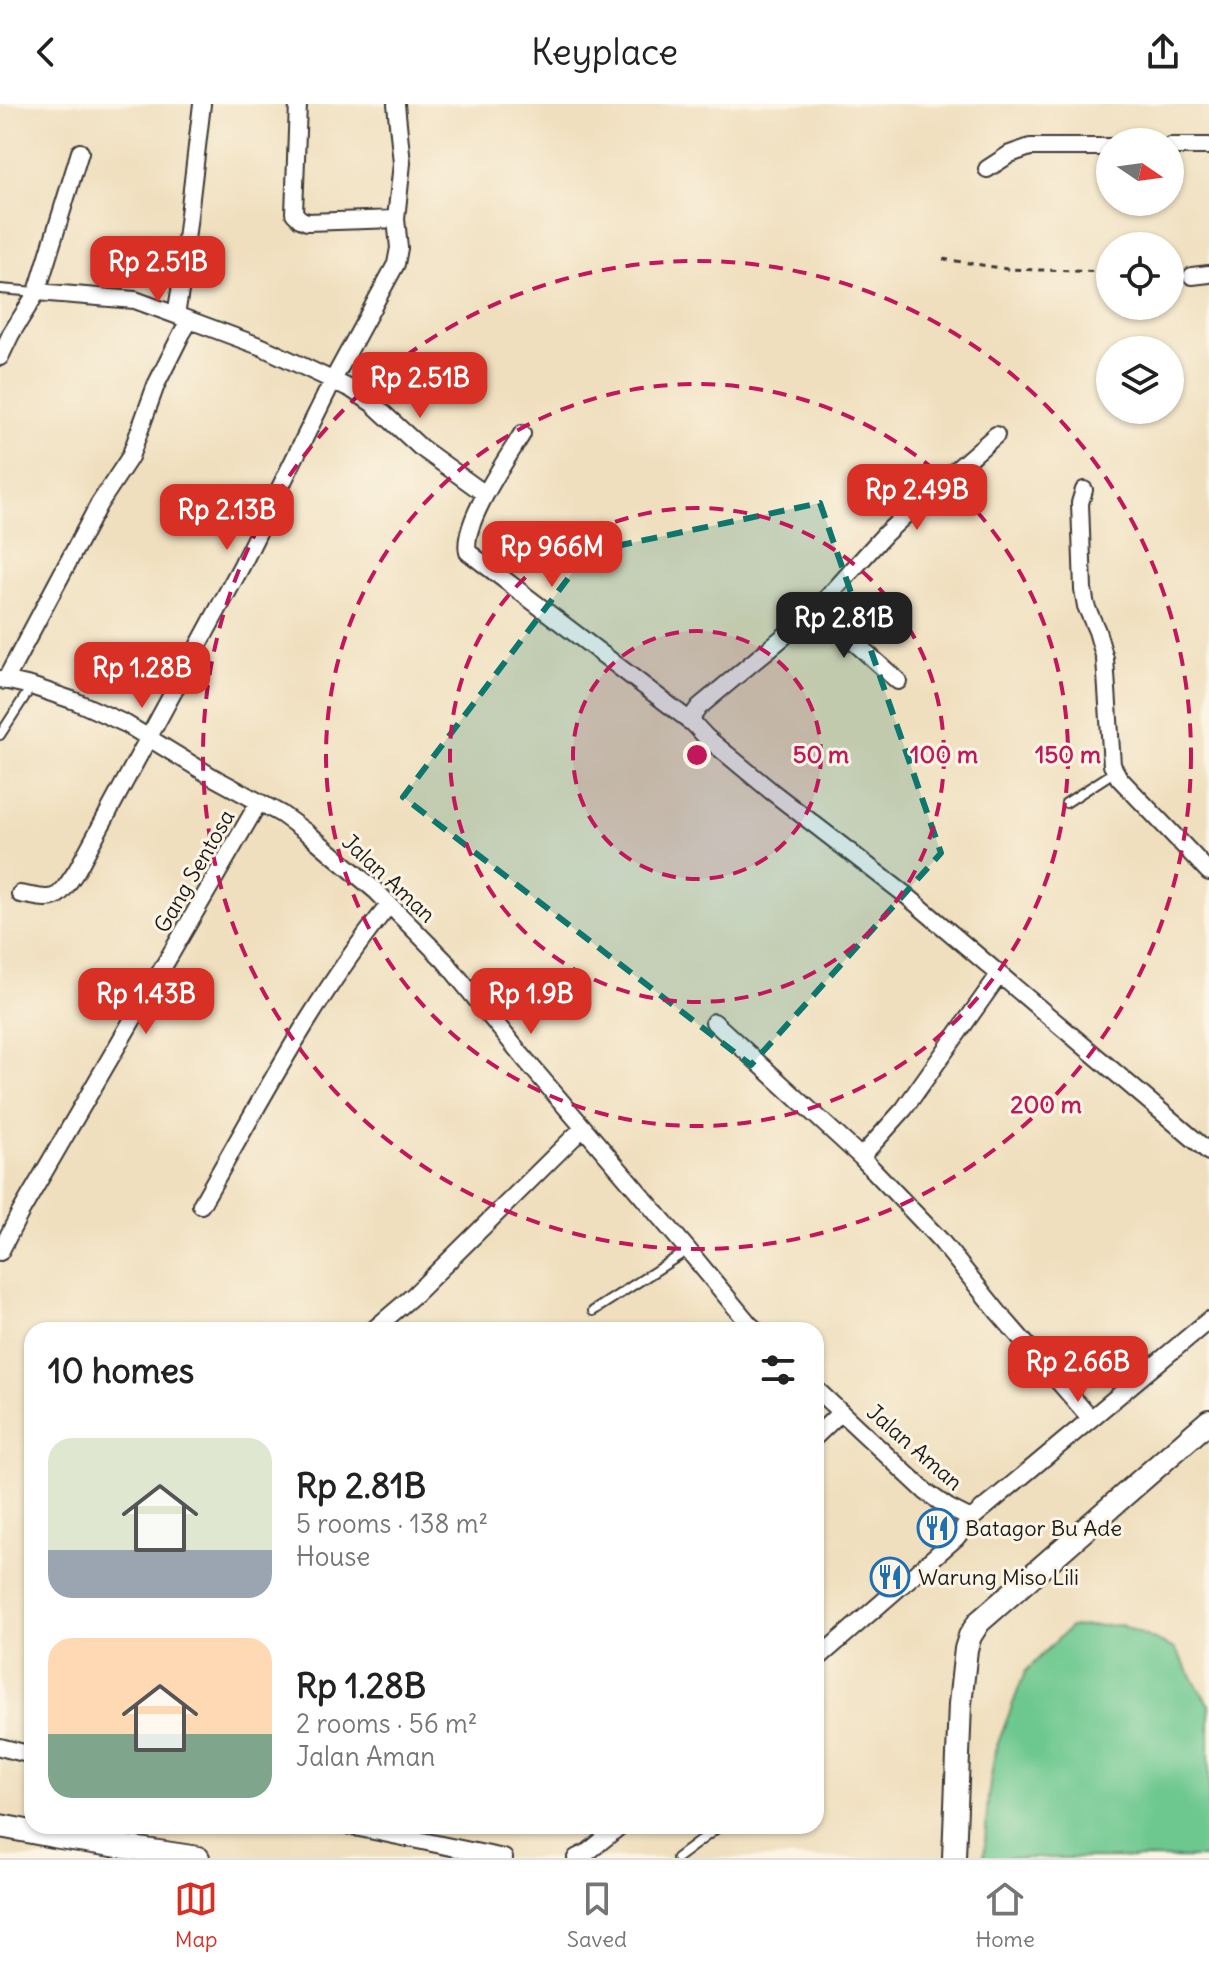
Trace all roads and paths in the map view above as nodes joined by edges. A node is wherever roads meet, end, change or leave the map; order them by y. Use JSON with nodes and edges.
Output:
{"nodes":[{"id":1,"x":202,"y":104,"type":"edge"},
{"id":2,"x":298,"y":104,"type":"edge"},
{"id":3,"x":396,"y":104,"type":"edge"},
{"id":4,"x":1184,"y":146,"type":"edge"},
{"id":5,"x":1209,"y":146,"type":"edge"},
{"id":6,"x":1096,"y":147,"type":"edge"},
{"id":7,"x":80,"y":152,"type":"dead end"},
{"id":8,"x":987,"y":169,"type":"dead end"},
{"id":9,"x":396,"y":219,"type":"junction"},
{"id":10,"x":943,"y":259,"type":"dead end"},
{"id":11,"x":1096,"y":272,"type":"edge"},
{"id":12,"x":0,"y":289,"type":"edge"},
{"id":13,"x":37,"y":292,"type":"junction"},
{"id":14,"x":183,"y":317,"type":"junction"},
{"id":15,"x":0,"y":357,"type":"edge"},
{"id":16,"x":333,"y":380,"type":"junction"},
{"id":17,"x":522,"y":434,"type":"dead end"},
{"id":18,"x":996,"y":435,"type":"dead end"},
{"id":19,"x":1084,"y":490,"type":"dead end"},
{"id":20,"x":485,"y":494,"type":"junction"},
{"id":21,"x":817,"y":609,"type":"junction"},
{"id":22,"x":3,"y":680,"type":"edge"},
{"id":23,"x":898,"y":681,"type":"dead end"},
{"id":24,"x":31,"y":686,"type":"junction"},
{"id":25,"x":689,"y":721,"type":"junction"},
{"id":26,"x":0,"y":735,"type":"edge"},
{"id":27,"x":148,"y":738,"type":"junction"},
{"id":28,"x":1114,"y":772,"type":"junction"},
{"id":29,"x":259,"y":802,"type":"junction"},
{"id":30,"x":1066,"y":803,"type":"dead end"},
{"id":31,"x":1209,"y":872,"type":"edge"},
{"id":32,"x":20,"y":894,"type":"dead end"},
{"id":33,"x":389,"y":905,"type":"junction"},
{"id":34,"x":999,"y":975,"type":"junction"},
{"id":35,"x":714,"y":1022,"type":"dead end"},
{"id":36,"x":583,"y":1128,"type":"junction"},
{"id":37,"x":1209,"y":1152,"type":"edge"},
{"id":38,"x":861,"y":1157,"type":"junction"},
{"id":39,"x":201,"y":1205,"type":"dead end"},
{"id":40,"x":688,"y":1250,"type":"junction"},
{"id":41,"x":0,"y":1252,"type":"edge"},
{"id":42,"x":593,"y":1311,"type":"dead end"},
{"id":43,"x":1209,"y":1320,"type":"edge"},
{"id":44,"x":382,"y":1322,"type":"edge"},
{"id":45,"x":748,"y":1322,"type":"edge"},
{"id":46,"x":824,"y":1396,"type":"edge"},
{"id":47,"x":841,"y":1412,"type":"junction"},
{"id":48,"x":1091,"y":1419,"type":"junction"},
{"id":49,"x":1209,"y":1421,"type":"edge"},
{"id":50,"x":824,"y":1428,"type":"edge"},
{"id":51,"x":971,"y":1519,"type":"junction"},
{"id":52,"x":824,"y":1653,"type":"edge"},
{"id":53,"x":0,"y":1747,"type":"edge"},
{"id":54,"x":24,"y":1753,"type":"edge"},
{"id":55,"x":0,"y":1826,"type":"edge"},
{"id":56,"x":24,"y":1831,"type":"edge"},
{"id":57,"x":42,"y":1834,"type":"edge"},
{"id":58,"x":388,"y":1834,"type":"edge"},
{"id":59,"x":610,"y":1834,"type":"edge"},
{"id":60,"x":709,"y":1834,"type":"edge"},
{"id":61,"x":198,"y":1858,"type":"edge"},
{"id":62,"x":504,"y":1858,"type":"edge"},
{"id":63,"x":576,"y":1858,"type":"edge"},
{"id":64,"x":677,"y":1858,"type":"edge"},
{"id":65,"x":954,"y":1858,"type":"edge"}],
"edges":[{"from":1,"to":14,"type":"street"},
{"from":2,"to":9,"type":"street"},
{"from":3,"to":9,"type":"street"},
{"from":4,"to":5,"type":"street"},
{"from":6,"to":8,"type":"street"},
{"from":7,"to":13,"type":"street"},
{"from":9,"to":16,"type":"street"},
{"from":10,"to":11,"type":"path"},
{"from":12,"to":13,"type":"lane"},
{"from":13,"to":14,"type":"street"},
{"from":13,"to":15,"type":"street"},
{"from":14,"to":16,"type":"street"},
{"from":14,"to":22,"type":"street"},
{"from":16,"to":20,"type":"street"},
{"from":16,"to":27,"type":"street"},
{"from":17,"to":20,"type":"street"},
{"from":18,"to":21,"type":"street"},
{"from":19,"to":28,"type":"street"},
{"from":20,"to":25,"type":"street"},
{"from":21,"to":23,"type":"street"},
{"from":21,"to":25,"type":"street"},
{"from":22,"to":24,"type":"street","name":"Jalan Aman"},
{"from":24,"to":26,"type":"lane"},
{"from":24,"to":27,"type":"street","name":"Jalan Aman"},
{"from":25,"to":34,"type":"street"},
{"from":27,"to":29,"type":"street","name":"Jalan Aman"},
{"from":27,"to":32,"type":"street"},
{"from":28,"to":30,"type":"lane"},
{"from":28,"to":31,"type":"street"},
{"from":29,"to":33,"type":"street","name":"Jalan Aman"},
{"from":29,"to":41,"type":"street","name":"Gang Sentosa"},
{"from":33,"to":36,"type":"street","name":"Jalan Aman"},
{"from":33,"to":39,"type":"street"},
{"from":34,"to":37,"type":"street"},
{"from":34,"to":38,"type":"street"},
{"from":35,"to":38,"type":"street"},
{"from":36,"to":40,"type":"street","name":"Jalan Aman"},
{"from":36,"to":44,"type":"street"},
{"from":38,"to":48,"type":"street"},
{"from":40,"to":42,"type":"lane"},
{"from":40,"to":45,"type":"street","name":"Jalan Aman"},
{"from":43,"to":48,"type":"street","name":"Jalan Aman"},
{"from":46,"to":47,"type":"street","name":"Jalan Aman"},
{"from":47,"to":50,"type":"street"},
{"from":47,"to":51,"type":"street","name":"Jalan Aman"},
{"from":48,"to":51,"type":"street","name":"Jalan Aman"},
{"from":49,"to":65,"type":"street"},
{"from":51,"to":52,"type":"street"},
{"from":53,"to":54,"type":"street"},
{"from":55,"to":56,"type":"street"},
{"from":57,"to":61,"type":"street"},
{"from":58,"to":62,"type":"street"},
{"from":59,"to":63,"type":"street"},
{"from":60,"to":64,"type":"lane"}]}
